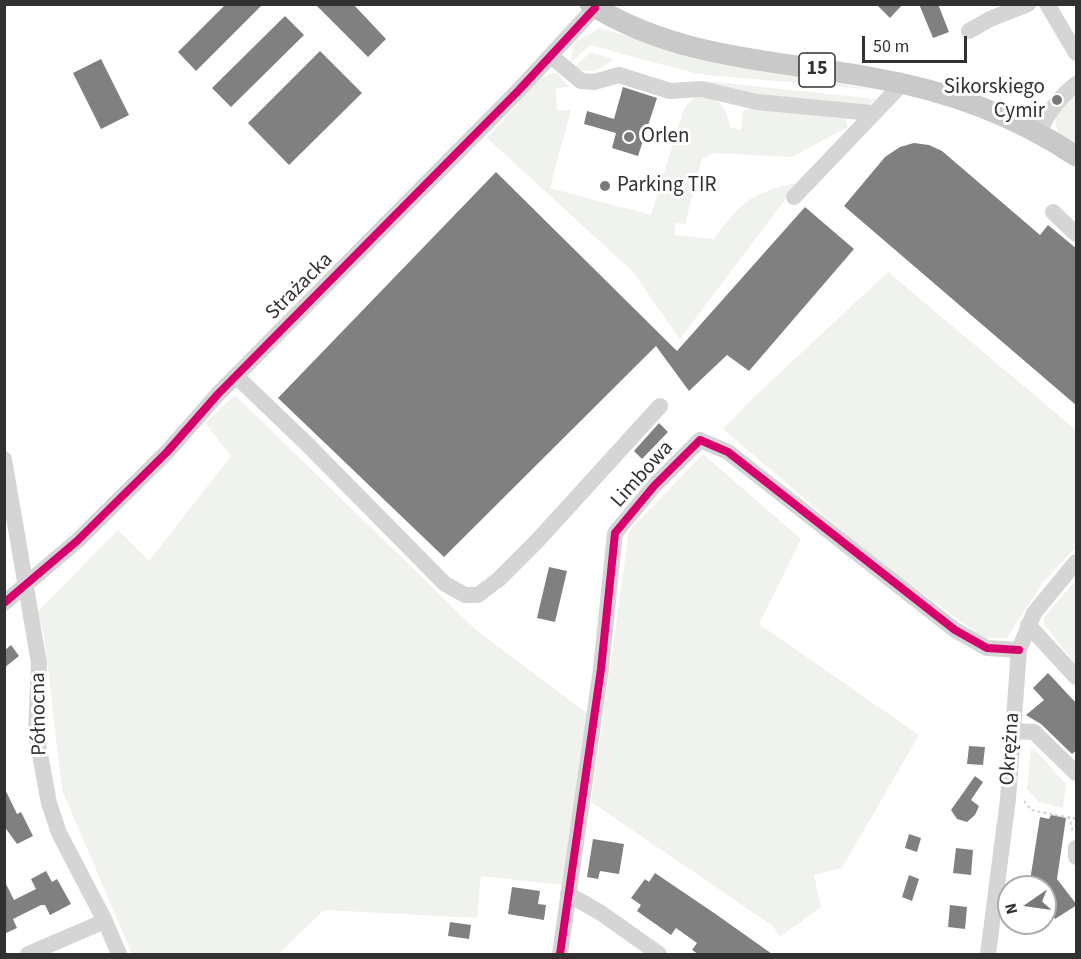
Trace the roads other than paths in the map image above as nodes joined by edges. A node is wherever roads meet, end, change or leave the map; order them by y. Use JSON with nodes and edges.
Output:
{"nodes":[{"id":1,"x":1028,"y":4,"type":"edge"},
{"id":2,"x":1047,"y":4,"type":"edge"},
{"id":3,"x":594,"y":6,"type":"edge"},
{"id":4,"x":969,"y":31,"type":"dead end"},
{"id":5,"x":1077,"y":53,"type":"edge"},
{"id":6,"x":551,"y":56,"type":"junction"},
{"id":7,"x":902,"y":84,"type":"junction"},
{"id":8,"x":1077,"y":84,"type":"edge"},
{"id":9,"x":872,"y":113,"type":"junction"},
{"id":10,"x":1038,"y":134,"type":"junction"},
{"id":11,"x":1077,"y":156,"type":"edge"},
{"id":12,"x":794,"y":197,"type":"dead end"},
{"id":13,"x":1053,"y":212,"type":"dead end"},
{"id":14,"x":1077,"y":234,"type":"edge"},
{"id":15,"x":236,"y":376,"type":"junction"},
{"id":16,"x":660,"y":406,"type":"dead end"},
{"id":17,"x":4,"y":459,"type":"edge"},
{"id":18,"x":1077,"y":562,"type":"edge"},
{"id":19,"x":26,"y":586,"type":"junction"},
{"id":20,"x":4,"y":603,"type":"edge"},
{"id":21,"x":1028,"y":625,"type":"junction"},
{"id":22,"x":1019,"y":650,"type":"junction"},
{"id":23,"x":1077,"y":677,"type":"edge"},
{"id":24,"x":1012,"y":731,"type":"junction"},
{"id":25,"x":1077,"y":773,"type":"edge"},
{"id":26,"x":1077,"y":848,"type":"edge"},
{"id":27,"x":1077,"y":857,"type":"edge"},
{"id":28,"x":568,"y":894,"type":"junction"},
{"id":29,"x":105,"y":921,"type":"junction"},
{"id":30,"x":28,"y":954,"type":"edge"},
{"id":31,"x":119,"y":954,"type":"edge"},
{"id":32,"x":560,"y":954,"type":"edge"},
{"id":33,"x":659,"y":954,"type":"edge"},
{"id":34,"x":991,"y":954,"type":"edge"}],
"edges":[{"from":1,"to":4,"type":"street"},
{"from":2,"to":5,"type":"street"},
{"from":3,"to":6,"type":"street","name":"Strażacka"},
{"from":3,"to":7,"type":"main road","number":"15"},
{"from":6,"to":9,"type":"street"},
{"from":6,"to":15,"type":"street","name":"Strażacka"},
{"from":7,"to":9,"type":"street"},
{"from":7,"to":10,"type":"main road","number":"15"},
{"from":8,"to":10,"type":"street"},
{"from":9,"to":12,"type":"street"},
{"from":10,"to":11,"type":"main road","number":"15"},
{"from":13,"to":14,"type":"street"},
{"from":15,"to":16,"type":"street"},
{"from":15,"to":19,"type":"street","name":"Strażacka"},
{"from":17,"to":19,"type":"street","name":"Północna"},
{"from":18,"to":21,"type":"street","name":"Okrężna"},
{"from":19,"to":20,"type":"street","name":"Strażacka"},
{"from":19,"to":29,"type":"street","name":"Północna"},
{"from":21,"to":22,"type":"street","name":"Okrężna"},
{"from":21,"to":23,"type":"street"},
{"from":22,"to":24,"type":"street","name":"Okrężna"},
{"from":22,"to":28,"type":"street","name":"Limbowa"},
{"from":24,"to":25,"type":"street"},
{"from":24,"to":34,"type":"street","name":"Okrężna"},
{"from":26,"to":27,"type":"street"},
{"from":28,"to":32,"type":"street","name":"Limbowa"},
{"from":28,"to":33,"type":"street"},
{"from":29,"to":30,"type":"street"},
{"from":29,"to":31,"type":"street","name":"Północna"}]}
